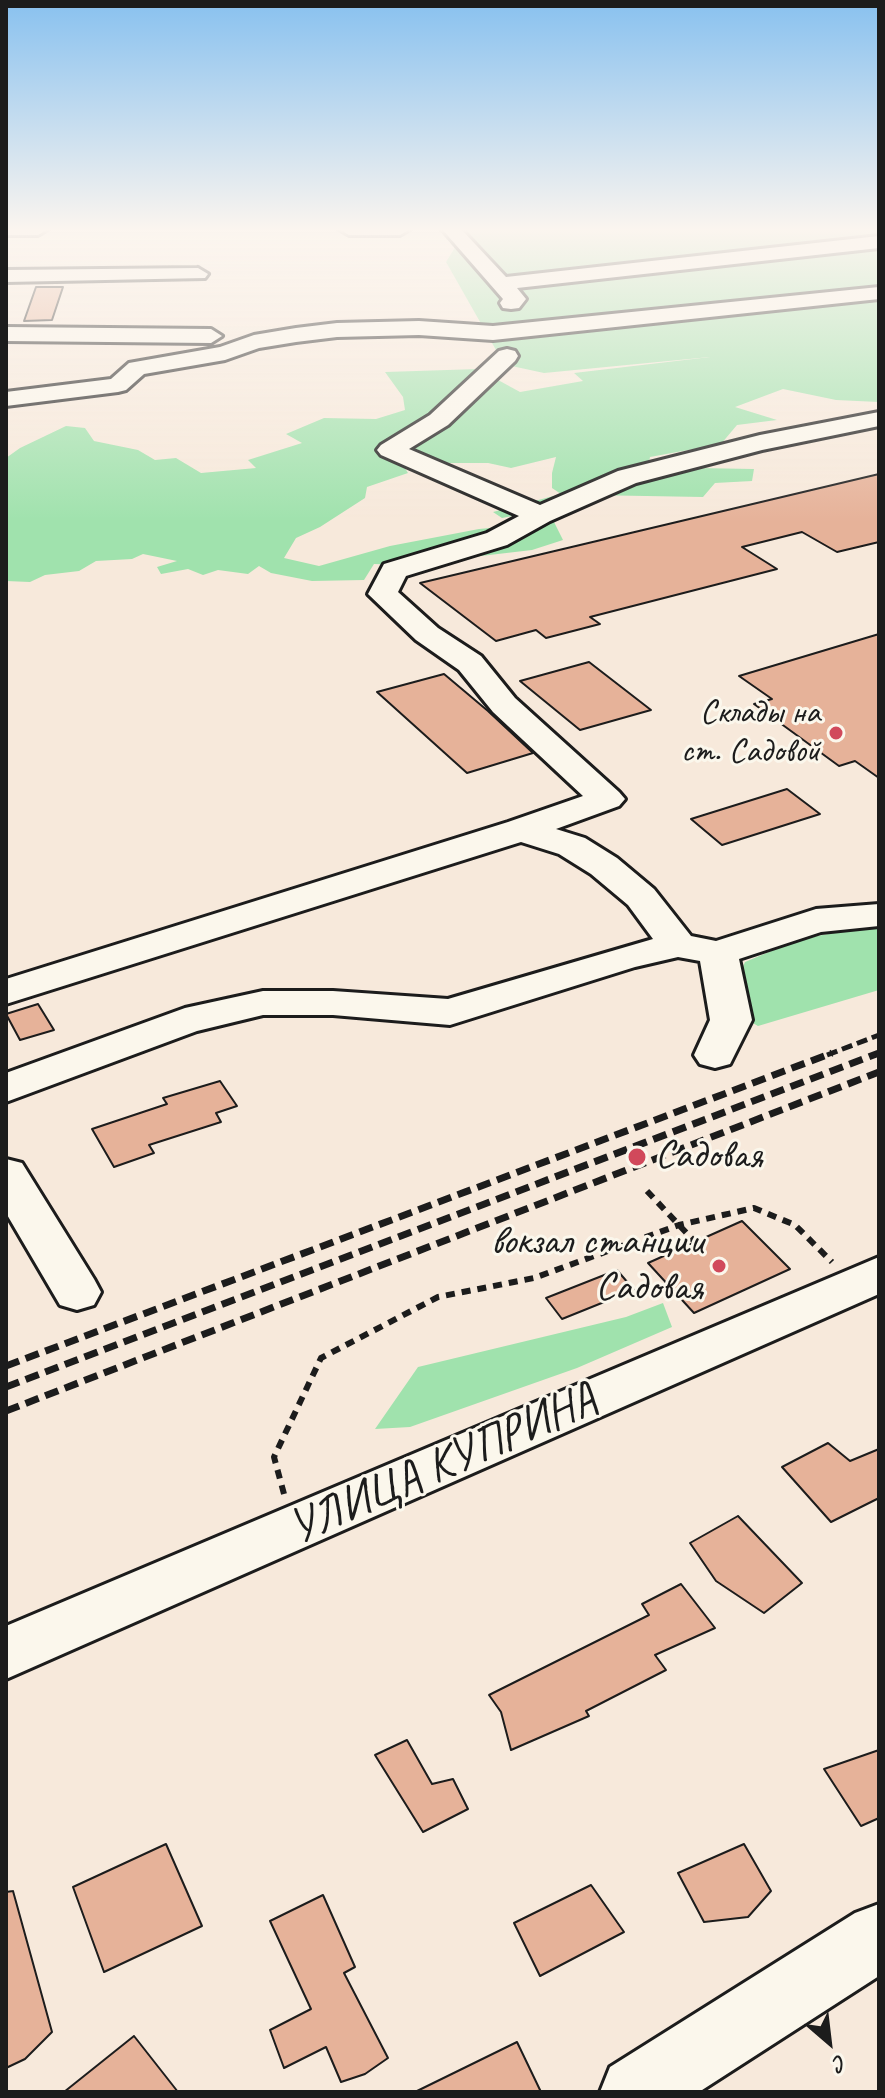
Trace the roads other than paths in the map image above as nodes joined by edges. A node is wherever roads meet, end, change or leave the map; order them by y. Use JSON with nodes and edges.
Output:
{"nodes":[{"id":1,"x":494,"y":327,"type":"edge"},
{"id":2,"x":552,"y":327,"type":"edge"},
{"id":3,"x":493,"y":333,"type":"junction"},
{"id":4,"x":6,"y":334,"type":"edge"},
{"id":5,"x":296,"y":335,"type":"junction"},
{"id":6,"x":507,"y":356,"type":"dead end"},
{"id":7,"x":6,"y":399,"type":"edge"},
{"id":8,"x":879,"y":419,"type":"edge"},
{"id":9,"x":540,"y":515,"type":"junction"},
{"id":10,"x":521,"y":830,"type":"junction"},
{"id":11,"x":879,"y":915,"type":"edge"},
{"id":12,"x":678,"y":945,"type":"junction"},
{"id":13,"x":718,"y":953,"type":"junction"},
{"id":14,"x":6,"y":992,"type":"edge"},
{"id":15,"x":715,"y":1055,"type":"dead end"},
{"id":16,"x":6,"y":1088,"type":"edge"},
{"id":17,"x":6,"y":1174,"type":"edge"},
{"id":18,"x":867,"y":1279,"type":"edge"},
{"id":19,"x":77,"y":1292,"type":"dead end"},
{"id":20,"x":6,"y":1653,"type":"edge"},
{"id":21,"x":879,"y":1937,"type":"edge"},
{"id":22,"x":635,"y":2092,"type":"edge"}],
"edges":[{"from":1,"to":3,"type":"street"},
{"from":2,"to":3,"type":"street"},
{"from":3,"to":5,"type":"street"},
{"from":4,"to":5,"type":"street"},
{"from":5,"to":7,"type":"street"},
{"from":6,"to":9,"type":"street"},
{"from":8,"to":9,"type":"street"},
{"from":9,"to":10,"type":"street"},
{"from":10,"to":12,"type":"street"},
{"from":10,"to":14,"type":"street"},
{"from":11,"to":13,"type":"street"},
{"from":12,"to":13,"type":"street"},
{"from":12,"to":16,"type":"street"},
{"from":13,"to":15,"type":"street"},
{"from":17,"to":19,"type":"street"},
{"from":18,"to":20,"type":"street","name":"УЛИЦА КУПРИНА"},
{"from":21,"to":22,"type":"street"}]}
